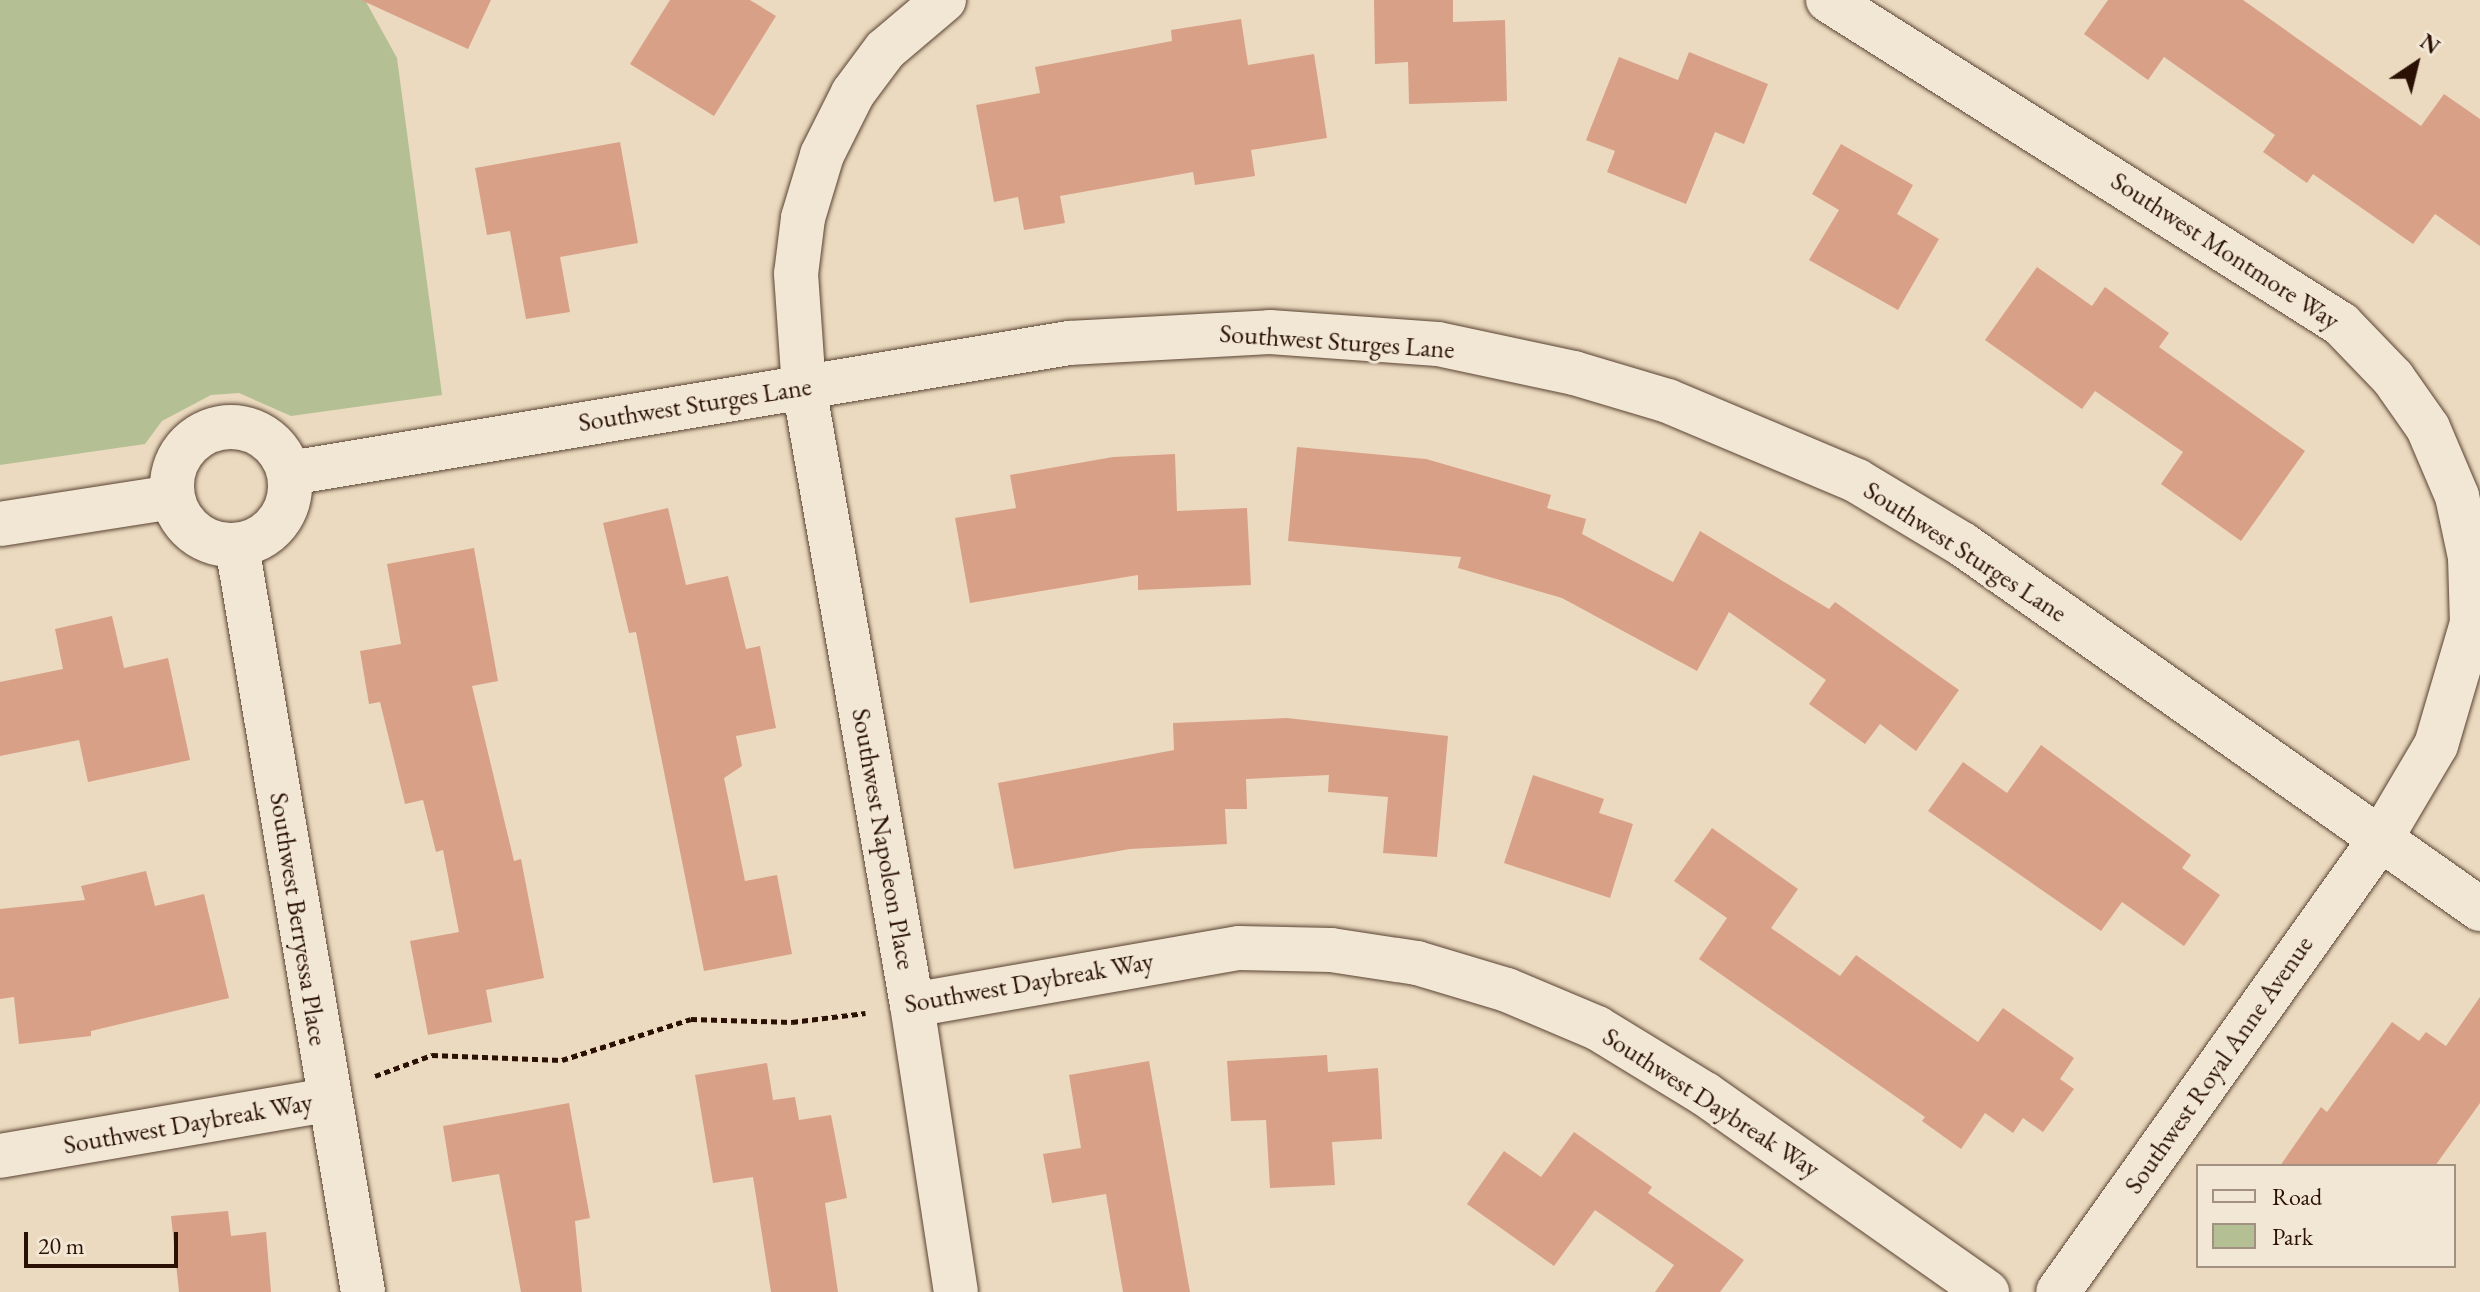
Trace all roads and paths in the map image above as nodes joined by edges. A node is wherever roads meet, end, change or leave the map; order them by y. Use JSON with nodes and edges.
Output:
{"nodes":[{"id":1,"x":944,"y":0,"type":"edge"},
{"id":2,"x":1828,"y":0,"type":"edge"},
{"id":3,"x":804,"y":387,"type":"junction"},
{"id":4,"x":290,"y":473,"type":"junction"},
{"id":5,"x":172,"y":497,"type":"junction"},
{"id":6,"x":0,"y":524,"type":"edge"},
{"id":7,"x":237,"y":546,"type":"junction"},
{"id":8,"x":2381,"y":838,"type":"junction"},
{"id":9,"x":2480,"y":909,"type":"edge"},
{"id":10,"x":912,"y":1005,"type":"junction"},
{"id":11,"x":328,"y":1100,"type":"junction"},
{"id":12,"x":0,"y":1156,"type":"edge"},
{"id":13,"x":363,"y":1292,"type":"edge"},
{"id":14,"x":956,"y":1292,"type":"edge"},
{"id":15,"x":1987,"y":1292,"type":"edge"},
{"id":16,"x":2058,"y":1292,"type":"edge"}],
"edges":[{"from":1,"to":3,"type":"street"},
{"from":2,"to":8,"type":"street","name":"Southwest Montmore Way"},
{"from":3,"to":4,"type":"street","name":"Southwest Sturges Lane"},
{"from":3,"to":8,"type":"street","name":"Southwest Sturges Lane"},
{"from":3,"to":10,"type":"street","name":"Southwest Napoleon Place"},
{"from":4,"to":5,"type":"street"},
{"from":4,"to":7,"type":"street"},
{"from":5,"to":6,"type":"street"},
{"from":5,"to":7,"type":"street"},
{"from":7,"to":11,"type":"street","name":"Southwest Berryessa Place"},
{"from":8,"to":9,"type":"street","name":"Southwest Sturges Lane"},
{"from":8,"to":16,"type":"street","name":"Southwest Royal Anne Avenue"},
{"from":10,"to":11,"type":"path","name":"Southwest Daybreak Way"},
{"from":10,"to":14,"type":"street","name":"Southwest Napoleon Place"},
{"from":10,"to":15,"type":"street","name":"Southwest Daybreak Way"},
{"from":11,"to":12,"type":"street","name":"Southwest Daybreak Way"},
{"from":11,"to":13,"type":"street","name":"Southwest Berryessa Place"}]}
